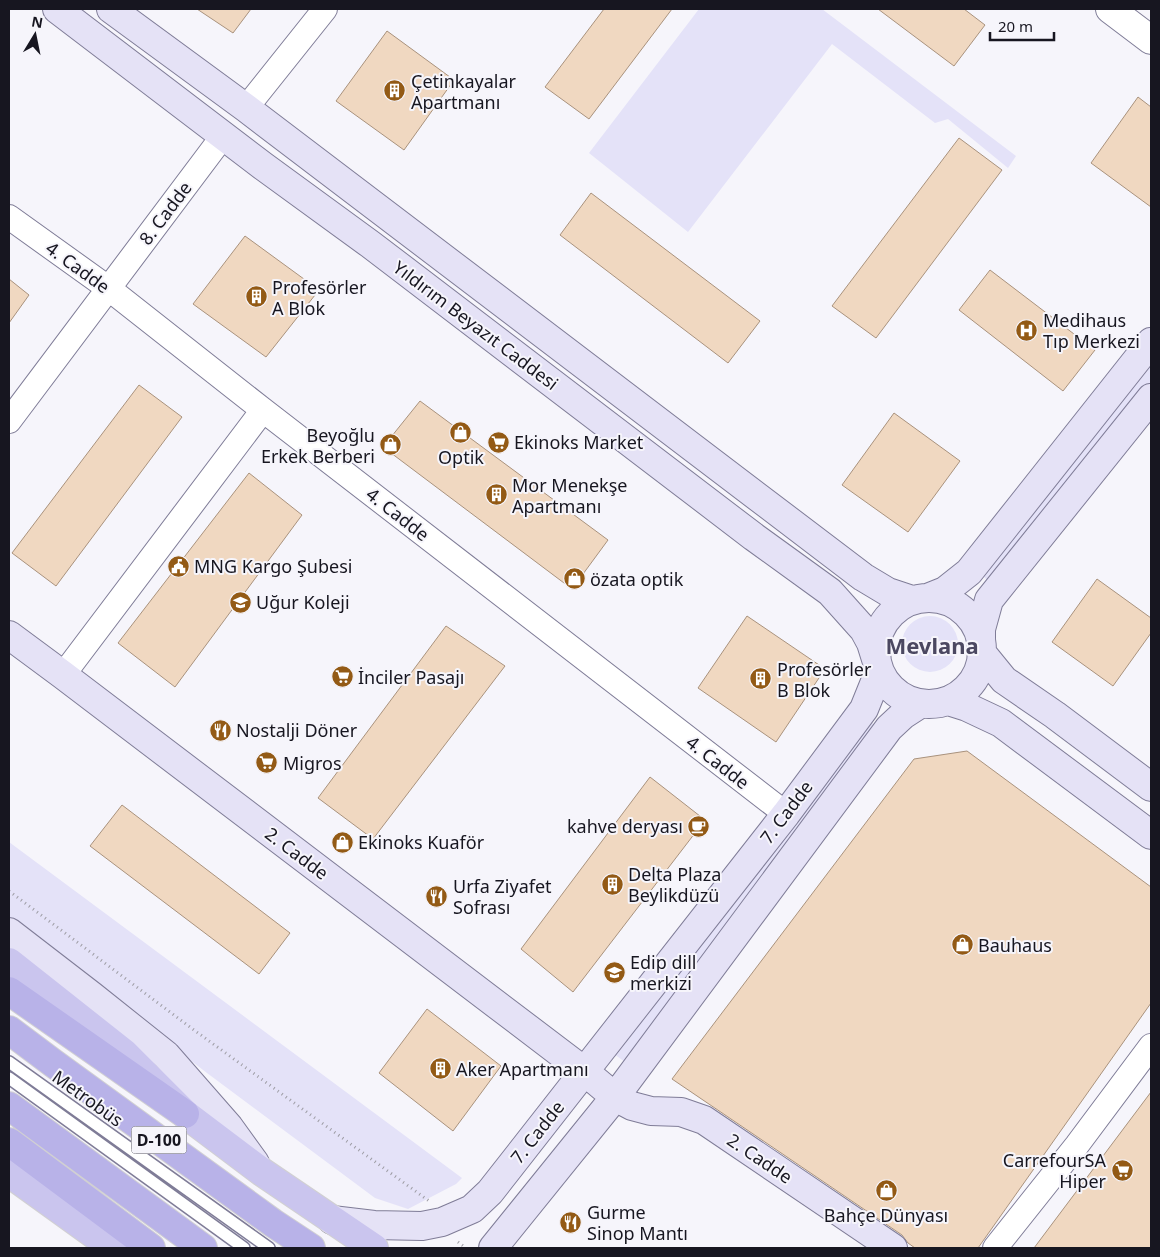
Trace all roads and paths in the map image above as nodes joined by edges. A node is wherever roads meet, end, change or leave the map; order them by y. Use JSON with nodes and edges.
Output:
{"nodes":[{"id":1,"x":57,"y":9,"type":"edge"},
{"id":2,"x":112,"y":9,"type":"edge"},
{"id":3,"x":325,"y":9,"type":"edge"},
{"id":4,"x":1110,"y":9,"type":"edge"},
{"id":5,"x":1151,"y":40,"type":"edge"},
{"id":6,"x":246,"y":108,"type":"junction"},
{"id":7,"x":223,"y":136,"type":"junction"},
{"id":8,"x":9,"y":217,"type":"edge"},
{"id":9,"x":108,"y":288,"type":"junction"},
{"id":10,"x":1151,"y":342,"type":"edge"},
{"id":11,"x":1151,"y":398,"type":"edge"},
{"id":12,"x":263,"y":410,"type":"junction"},
{"id":13,"x":9,"y":421,"type":"edge"},
{"id":14,"x":921,"y":599,"type":"junction"},
{"id":15,"x":9,"y":635,"type":"edge"},
{"id":16,"x":982,"y":646,"type":"junction"},
{"id":17,"x":877,"y":665,"type":"junction"},
{"id":18,"x":63,"y":675,"type":"junction"},
{"id":19,"x":948,"y":701,"type":"junction"},
{"id":20,"x":920,"y":704,"type":"junction"},
{"id":21,"x":1151,"y":787,"type":"edge"},
{"id":22,"x":786,"y":814,"type":"junction"},
{"id":23,"x":1151,"y":835,"type":"edge"},
{"id":24,"x":9,"y":891,"type":"edge"},
{"id":25,"x":9,"y":932,"type":"edge"},
{"id":26,"x":9,"y":962,"type":"edge"},
{"id":27,"x":9,"y":991,"type":"edge"},
{"id":28,"x":9,"y":1030,"type":"edge"},
{"id":29,"x":1151,"y":1046,"type":"edge"},
{"id":30,"x":9,"y":1062,"type":"edge"},
{"id":31,"x":584,"y":1071,"type":"junction"},
{"id":32,"x":9,"y":1078,"type":"edge"},
{"id":33,"x":615,"y":1097,"type":"junction"},
{"id":34,"x":9,"y":1106,"type":"edge"},
{"id":35,"x":185,"y":1114,"type":"junction"},
{"id":36,"x":9,"y":1142,"type":"edge"},
{"id":37,"x":262,"y":1172,"type":"junction"},
{"id":38,"x":9,"y":1173,"type":"edge"},
{"id":39,"x":332,"y":1220,"type":"junction"},
{"id":40,"x":442,"y":1222,"type":"junction"},
{"id":41,"x":113,"y":1248,"type":"edge"},
{"id":42,"x":151,"y":1248,"type":"edge"},
{"id":43,"x":202,"y":1248,"type":"edge"},
{"id":44,"x":244,"y":1248,"type":"edge"},
{"id":45,"x":269,"y":1248,"type":"edge"},
{"id":46,"x":311,"y":1248,"type":"edge"},
{"id":47,"x":374,"y":1248,"type":"edge"},
{"id":48,"x":493,"y":1248,"type":"edge"},
{"id":49,"x":893,"y":1248,"type":"edge"},
{"id":50,"x":995,"y":1248,"type":"edge"}],
"edges":[{"from":1,"to":7,"type":"main road","name":"Yıldırım Beyazıt Caddesi"},
{"from":2,"to":6,"type":"main road","name":"Yıldırım Beyazıt Caddesi"},
{"from":3,"to":6,"type":"street","name":"8. Cadde"},
{"from":4,"to":5,"type":"street"},
{"from":6,"to":7,"type":"main road","name":"8. Cadde"},
{"from":6,"to":14,"type":"main road","name":"Yıldırım Beyazıt Caddesi"},
{"from":7,"to":9,"type":"street","name":"8. Cadde"},
{"from":7,"to":17,"type":"main road","name":"Yıldırım Beyazıt Caddesi"},
{"from":8,"to":9,"type":"street","name":"4. Cadde"},
{"from":9,"to":12,"type":"street","name":"4. Cadde"},
{"from":9,"to":13,"type":"street","name":"8. Cadde"},
{"from":10,"to":14,"type":"main road"},
{"from":11,"to":16,"type":"main road"},
{"from":12,"to":18,"type":"street"},
{"from":12,"to":22,"type":"street","name":"4. Cadde"},
{"from":14,"to":16,"type":"main road"},
{"from":14,"to":17,"type":"main road"},
{"from":15,"to":18,"type":"main road","name":"2. Cadde"},
{"from":16,"to":19,"type":"main road"},
{"from":16,"to":21,"type":"main road"},
{"from":17,"to":20,"type":"main road"},
{"from":17,"to":22,"type":"main road","name":"7. Cadde"},
{"from":18,"to":31,"type":"main road","name":"2. Cadde"},
{"from":19,"to":20,"type":"main road"},
{"from":19,"to":23,"type":"main road"},
{"from":20,"to":33,"type":"main road","name":"7. Cadde"},
{"from":22,"to":31,"type":"main road","name":"7. Cadde"},
{"from":24,"to":40,"type":"path"},
{"from":25,"to":37,"type":"main road"},
{"from":26,"to":35,"type":"main road"},
{"from":27,"to":35,"type":"highway"},
{"from":28,"to":46,"type":"highway","number":"D-100"},
{"from":29,"to":50,"type":"street"},
{"from":30,"to":45,"type":"lane","name":"Metrobüs"},
{"from":31,"to":33,"type":"main road","name":"2. Cadde"},
{"from":31,"to":40,"type":"main road","name":"7. Cadde"},
{"from":32,"to":44,"type":"lane","name":"Metrobüs"},
{"from":33,"to":48,"type":"main road","name":"7. Cadde"},
{"from":33,"to":49,"type":"main road","name":"2. Cadde"},
{"from":34,"to":43,"type":"highway"},
{"from":35,"to":37,"type":"main road"},
{"from":36,"to":42,"type":"highway"},
{"from":37,"to":39,"type":"main road"},
{"from":38,"to":41,"type":"main road"},
{"from":39,"to":40,"type":"main road","name":"7. Cadde"},
{"from":39,"to":47,"type":"main road"}]}
